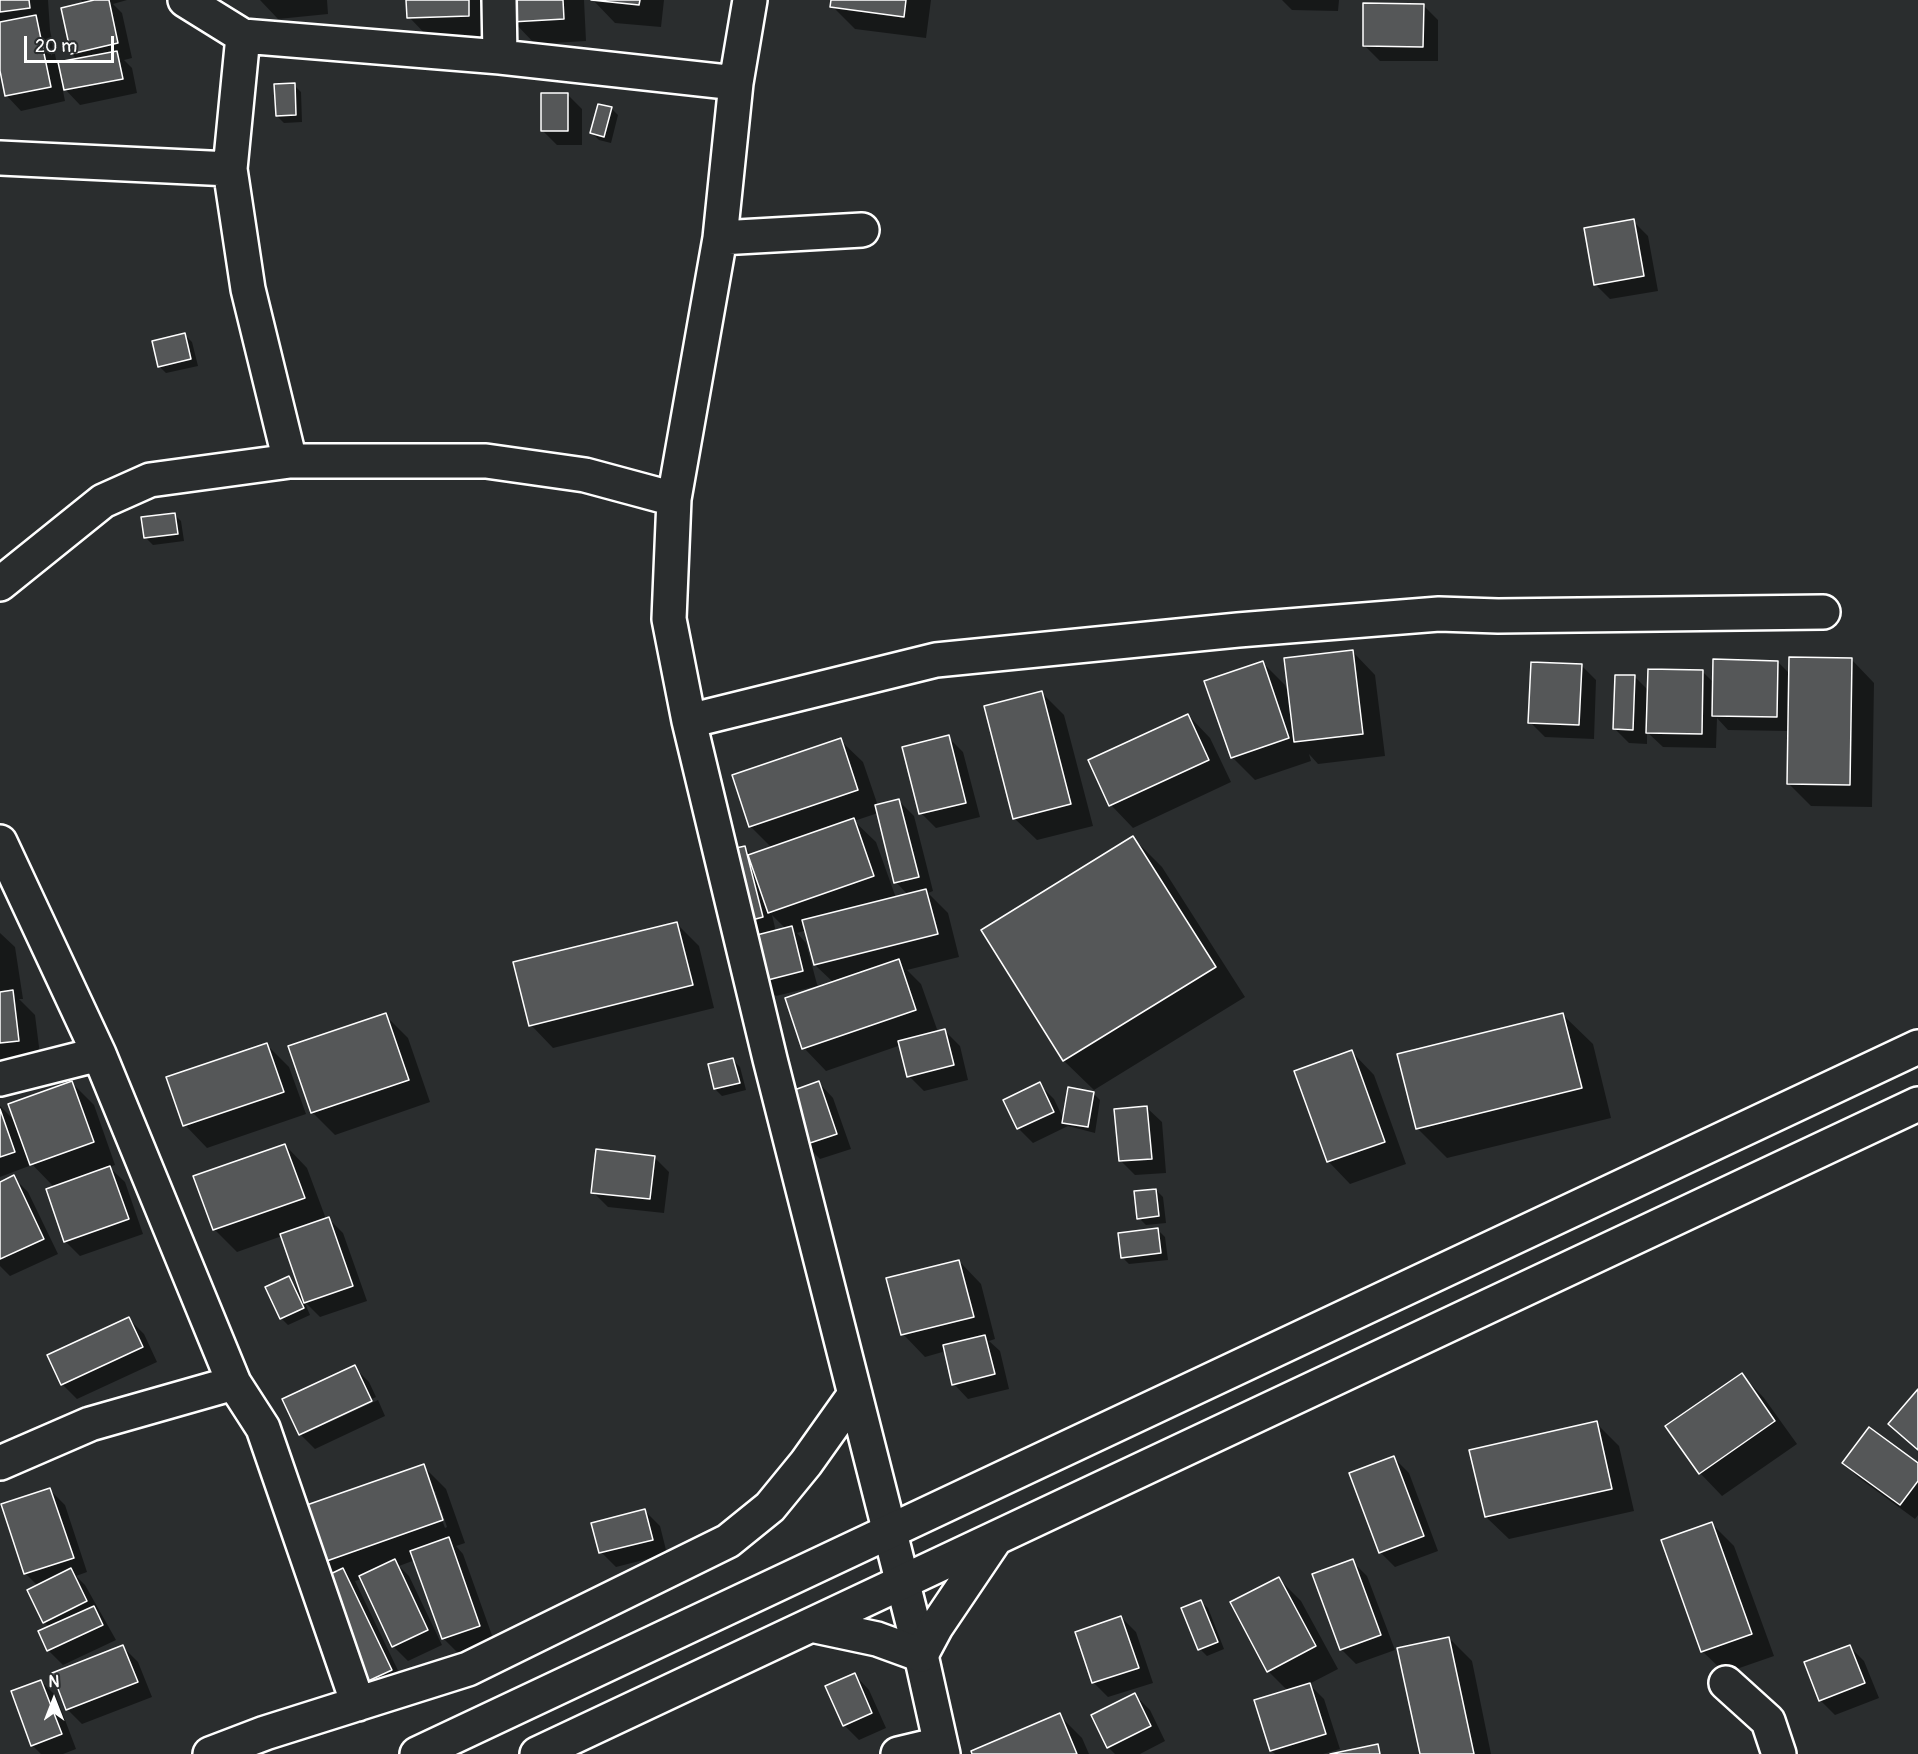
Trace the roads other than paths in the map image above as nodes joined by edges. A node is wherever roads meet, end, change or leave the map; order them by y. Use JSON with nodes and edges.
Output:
{"nodes":[{"id":1,"x":185,"y":0,"type":"edge"},
{"id":2,"x":499,"y":0,"type":"edge"},
{"id":3,"x":750,"y":0,"type":"edge"},
{"id":4,"x":243,"y":36,"type":"junction"},
{"id":5,"x":500,"y":57,"type":"junction"},
{"id":6,"x":736,"y":83,"type":"junction"},
{"id":7,"x":0,"y":158,"type":"edge"},
{"id":8,"x":230,"y":169,"type":"junction"},
{"id":9,"x":862,"y":230,"type":"dead end"},
{"id":10,"x":720,"y":238,"type":"junction"},
{"id":11,"x":290,"y":461,"type":"junction"},
{"id":12,"x":674,"y":499,"type":"junction"},
{"id":13,"x":0,"y":584,"type":"edge"},
{"id":14,"x":1823,"y":612,"type":"dead end"},
{"id":15,"x":689,"y":721,"type":"junction"},
{"id":16,"x":0,"y":842,"type":"edge"},
{"id":17,"x":1918,"y":1047,"type":"edge"},
{"id":18,"x":99,"y":1054,"type":"junction"},
{"id":19,"x":0,"y":1079,"type":"edge"},
{"id":20,"x":1918,"y":1104,"type":"edge"},
{"id":21,"x":234,"y":1383,"type":"junction"},
{"id":22,"x":855,"y":1394,"type":"junction"},
{"id":23,"x":0,"y":1463,"type":"edge"},
{"id":24,"x":889,"y":1532,"type":"junction"},
{"id":25,"x":996,"y":1538,"type":"junction"},
{"id":26,"x":901,"y":1582,"type":"junction"},
{"id":27,"x":811,"y":1625,"type":"junction"},
{"id":28,"x":921,"y":1655,"type":"junction"},
{"id":29,"x":1726,"y":1683,"type":"dead end"},
{"id":30,"x":358,"y":1704,"type":"junction"},
{"id":31,"x":941,"y":1749,"type":"edge"},
{"id":32,"x":210,"y":1754,"type":"edge"},
{"id":33,"x":417,"y":1754,"type":"edge"},
{"id":34,"x":537,"y":1754,"type":"edge"},
{"id":35,"x":898,"y":1754,"type":"edge"},
{"id":36,"x":1779,"y":1754,"type":"edge"}],
"edges":[{"from":1,"to":4,"type":"main road"},
{"from":2,"to":5,"type":"main road"},
{"from":3,"to":6,"type":"main road"},
{"from":4,"to":5,"type":"main road"},
{"from":4,"to":8,"type":"main road"},
{"from":5,"to":6,"type":"main road"},
{"from":6,"to":10,"type":"main road"},
{"from":7,"to":8,"type":"main road"},
{"from":8,"to":11,"type":"main road"},
{"from":9,"to":10,"type":"main road"},
{"from":10,"to":12,"type":"main road"},
{"from":11,"to":12,"type":"main road"},
{"from":11,"to":13,"type":"main road"},
{"from":12,"to":15,"type":"main road"},
{"from":14,"to":15,"type":"main road"},
{"from":15,"to":22,"type":"main road"},
{"from":16,"to":18,"type":"main road"},
{"from":17,"to":24,"type":"main road"},
{"from":18,"to":19,"type":"main road"},
{"from":18,"to":21,"type":"main road"},
{"from":20,"to":25,"type":"main road"},
{"from":21,"to":23,"type":"main road"},
{"from":21,"to":30,"type":"main road"},
{"from":22,"to":24,"type":"main road"},
{"from":22,"to":30,"type":"main road"},
{"from":24,"to":26,"type":"main road"},
{"from":24,"to":33,"type":"main road"},
{"from":25,"to":26,"type":"main road"},
{"from":25,"to":28,"type":"main road"},
{"from":26,"to":27,"type":"main road"},
{"from":26,"to":28,"type":"main road"},
{"from":27,"to":28,"type":"main road"},
{"from":27,"to":34,"type":"main road"},
{"from":28,"to":31,"type":"main road"},
{"from":29,"to":36,"type":"main road"},
{"from":30,"to":32,"type":"main road"},
{"from":31,"to":35,"type":"main road"}]}
